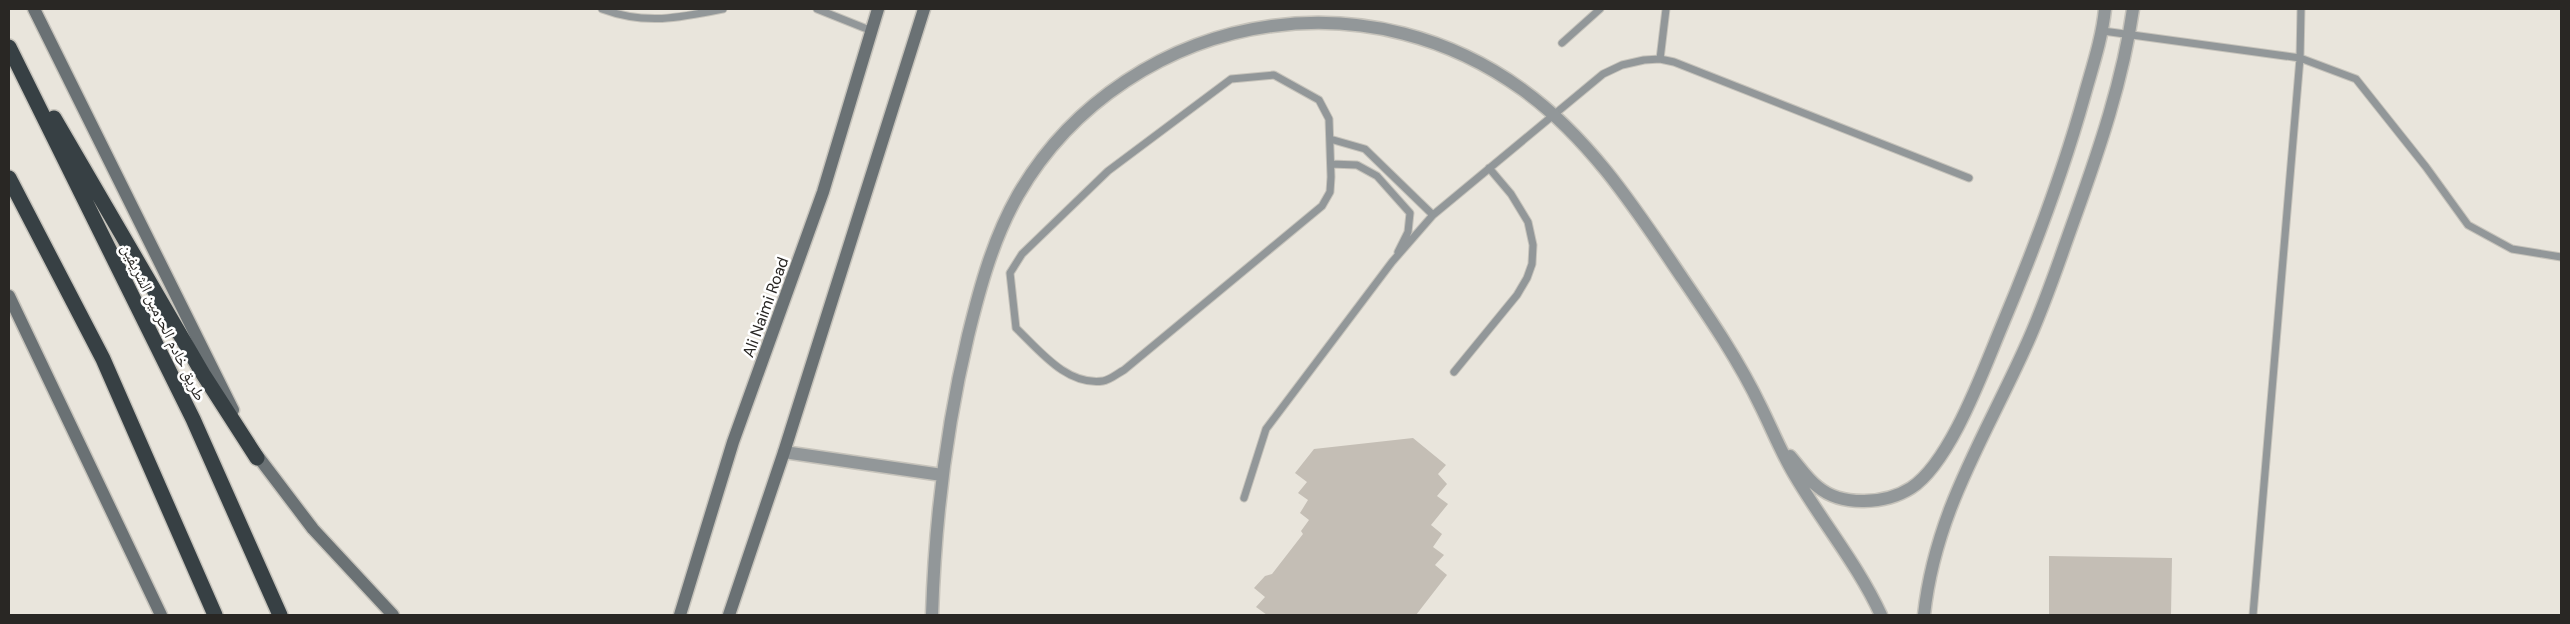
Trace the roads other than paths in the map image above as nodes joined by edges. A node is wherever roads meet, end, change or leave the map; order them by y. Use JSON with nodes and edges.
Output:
{"nodes":[{"id":1,"x":34,"y":9,"type":"edge"},
{"id":2,"x":602,"y":9,"type":"edge"},
{"id":3,"x":723,"y":9,"type":"edge"},
{"id":4,"x":817,"y":9,"type":"edge"},
{"id":5,"x":878,"y":9,"type":"edge"},
{"id":6,"x":924,"y":9,"type":"edge"},
{"id":7,"x":1600,"y":9,"type":"edge"},
{"id":8,"x":1666,"y":9,"type":"edge"},
{"id":9,"x":2105,"y":9,"type":"edge"},
{"id":10,"x":2133,"y":9,"type":"edge"},
{"id":11,"x":2301,"y":9,"type":"edge"},
{"id":12,"x":872,"y":31,"type":"junction"},
{"id":13,"x":2103,"y":31,"type":"junction"},
{"id":14,"x":2129,"y":36,"type":"junction"},
{"id":15,"x":9,"y":40,"type":"edge"},
{"id":16,"x":1562,"y":43,"type":"dead end"},
{"id":17,"x":9,"y":47,"type":"edge"},
{"id":18,"x":2300,"y":58,"type":"junction"},
{"id":19,"x":1660,"y":59,"type":"junction"},
{"id":20,"x":1553,"y":114,"type":"junction"},
{"id":21,"x":1330,"y":139,"type":"junction"},
{"id":22,"x":1331,"y":164,"type":"junction"},
{"id":23,"x":1488,"y":168,"type":"junction"},
{"id":24,"x":9,"y":178,"type":"edge"},
{"id":25,"x":1970,"y":178,"type":"dead end"},
{"id":26,"x":1433,"y":215,"type":"junction"},
{"id":27,"x":2561,"y":257,"type":"edge"},
{"id":28,"x":1392,"y":262,"type":"junction"},
{"id":29,"x":9,"y":296,"type":"edge"},
{"id":30,"x":1454,"y":372,"type":"dead end"},
{"id":31,"x":1775,"y":439,"type":"junction"},
{"id":32,"x":784,"y":452,"type":"junction"},
{"id":33,"x":257,"y":458,"type":"junction"},
{"id":34,"x":942,"y":475,"type":"junction"},
{"id":35,"x":1244,"y":498,"type":"dead end"},
{"id":36,"x":214,"y":614,"type":"edge"},
{"id":37,"x":161,"y":615,"type":"edge"},
{"id":38,"x":280,"y":615,"type":"edge"},
{"id":39,"x":393,"y":615,"type":"edge"},
{"id":40,"x":680,"y":615,"type":"edge"},
{"id":41,"x":729,"y":615,"type":"edge"},
{"id":42,"x":932,"y":615,"type":"edge"},
{"id":43,"x":1881,"y":615,"type":"edge"},
{"id":44,"x":1924,"y":615,"type":"edge"},
{"id":45,"x":2253,"y":615,"type":"edge"}],
"edges":[{"from":1,"to":33,"type":"main road"},
{"from":2,"to":3,"type":"lane"},
{"from":4,"to":12,"type":"lane"},
{"from":5,"to":12,"type":"main road","name":"Ali Naimi Road"},
{"from":6,"to":32,"type":"main road"},
{"from":7,"to":16,"type":"lane"},
{"from":8,"to":19,"type":"lane"},
{"from":9,"to":13,"type":"street"},
{"from":10,"to":14,"type":"street"},
{"from":11,"to":18,"type":"lane"},
{"from":12,"to":40,"type":"main road","name":"Ali Naimi Road"},
{"from":13,"to":14,"type":"lane"},
{"from":13,"to":31,"type":"street"},
{"from":14,"to":18,"type":"lane"},
{"from":14,"to":44,"type":"street"},
{"from":15,"to":33,"type":"highway"},
{"from":17,"to":38,"type":"highway","name":"طريق خادم الحرمين الشريفين"},
{"from":18,"to":27,"type":"lane"},
{"from":18,"to":45,"type":"lane"},
{"from":19,"to":20,"type":"lane"},
{"from":19,"to":25,"type":"lane"},
{"from":20,"to":23,"type":"lane"},
{"from":20,"to":31,"type":"street"},
{"from":20,"to":34,"type":"street"},
{"from":21,"to":22,"type":"lane"},
{"from":21,"to":22,"type":"lane"},
{"from":21,"to":26,"type":"lane"},
{"from":22,"to":28,"type":"lane"},
{"from":23,"to":26,"type":"lane"},
{"from":23,"to":30,"type":"lane"},
{"from":24,"to":36,"type":"highway"},
{"from":26,"to":28,"type":"lane"},
{"from":28,"to":35,"type":"lane"},
{"from":29,"to":37,"type":"main road"},
{"from":31,"to":43,"type":"street"},
{"from":32,"to":34,"type":"street"},
{"from":32,"to":41,"type":"main road"},
{"from":33,"to":39,"type":"main road"},
{"from":34,"to":42,"type":"street"}]}
